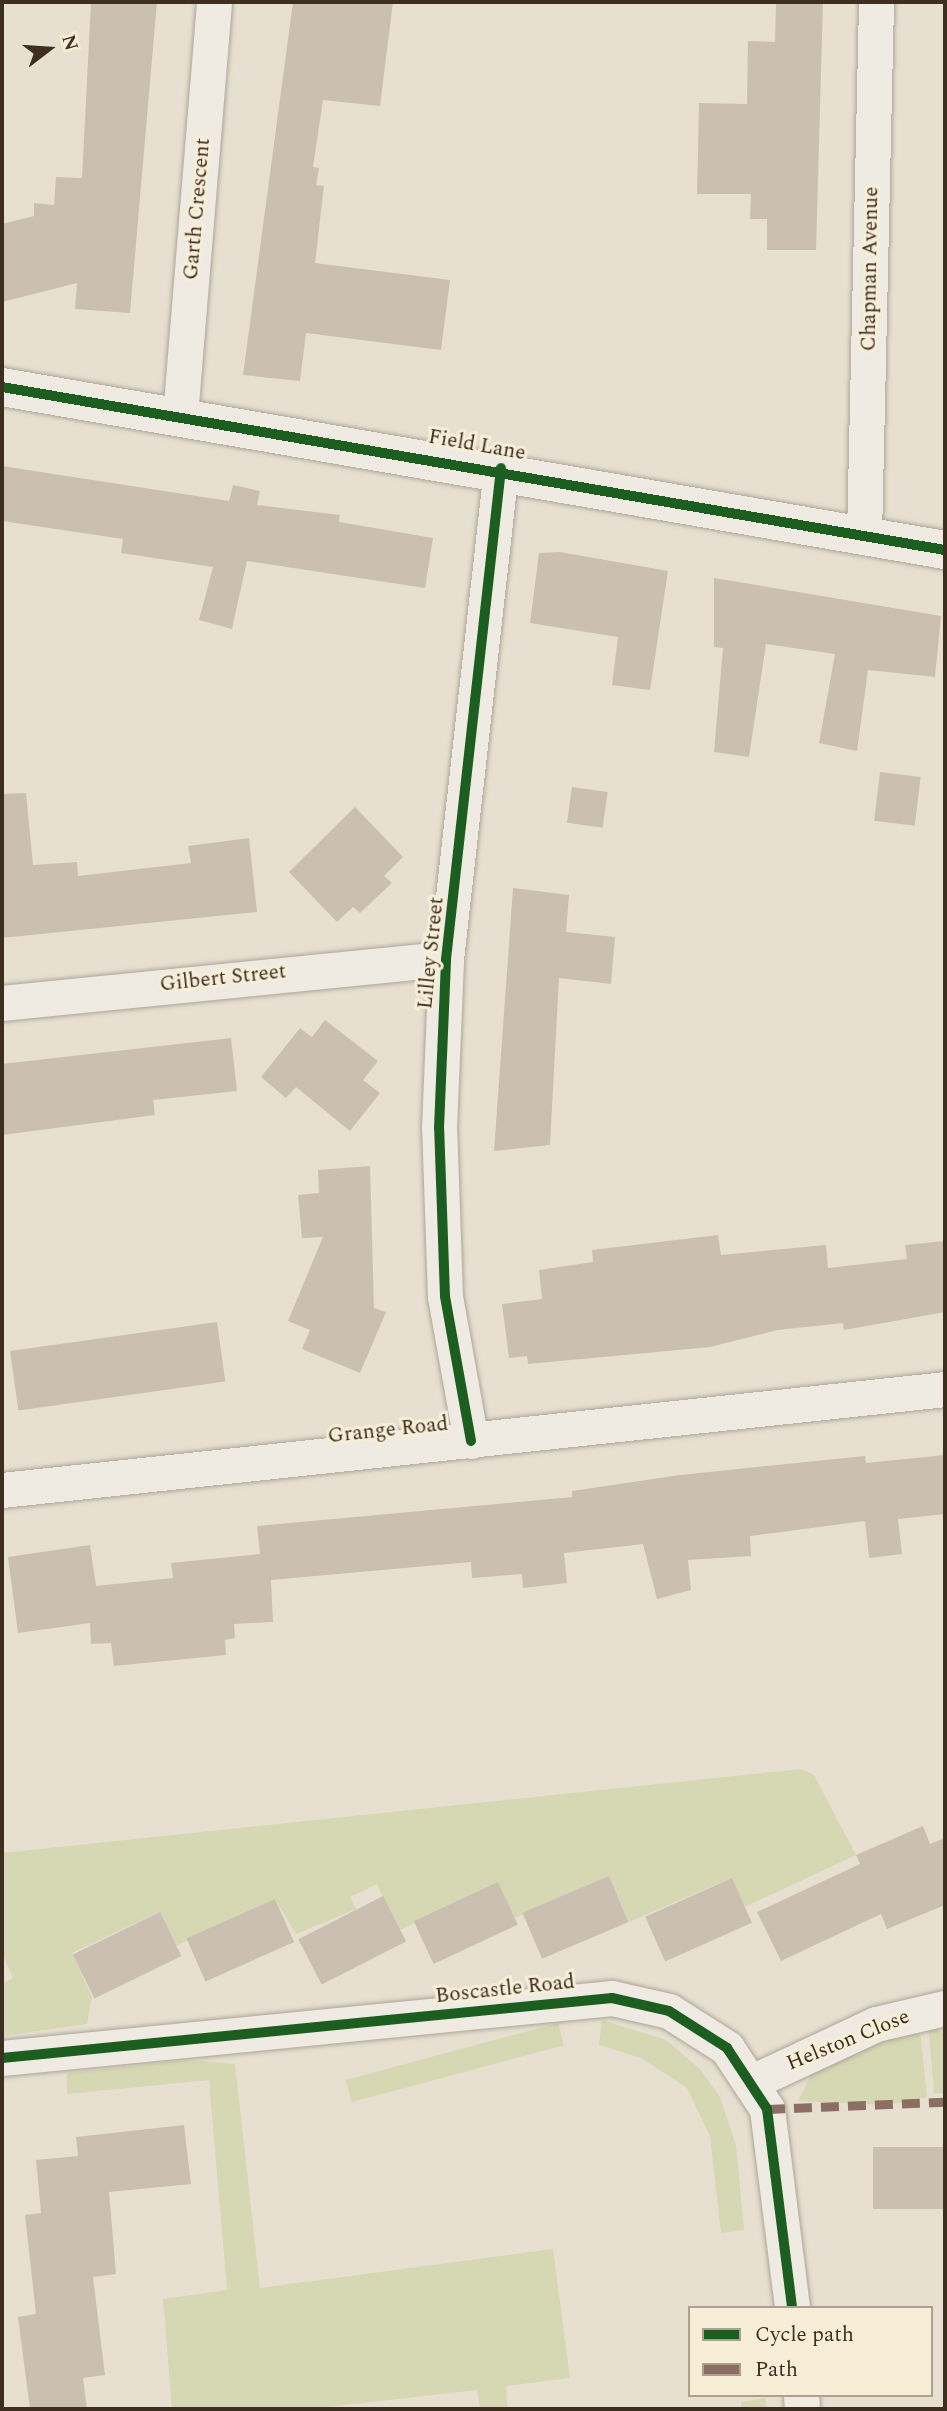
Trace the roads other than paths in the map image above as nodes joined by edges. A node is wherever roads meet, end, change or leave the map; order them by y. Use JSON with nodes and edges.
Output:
{"nodes":[{"id":1,"x":214,"y":2,"type":"edge"},
{"id":2,"x":876,"y":2,"type":"edge"},
{"id":3,"x":2,"y":387,"type":"edge"},
{"id":4,"x":180,"y":416,"type":"junction"},
{"id":5,"x":501,"y":468,"type":"junction"},
{"id":6,"x":864,"y":536,"type":"junction"},
{"id":7,"x":945,"y":550,"type":"edge"},
{"id":8,"x":446,"y":959,"type":"junction"},
{"id":9,"x":2,"y":1003,"type":"edge"},
{"id":10,"x":945,"y":1389,"type":"edge"},
{"id":11,"x":471,"y":1440,"type":"junction"},
{"id":12,"x":2,"y":1490,"type":"edge"},
{"id":13,"x":945,"y":2008,"type":"edge"},
{"id":14,"x":2,"y":2058,"type":"edge"},
{"id":15,"x":754,"y":2081,"type":"junction"},
{"id":16,"x":792,"y":2306,"type":"edge"}],
"edges":[{"from":1,"to":4,"type":"street","name":"Garth Crescent"},
{"from":2,"to":6,"type":"street","name":"Chapman Avenue"},
{"from":3,"to":4,"type":"street","name":"Field Lane"},
{"from":4,"to":5,"type":"street","name":"Field Lane"},
{"from":5,"to":6,"type":"street","name":"Field Lane"},
{"from":5,"to":8,"type":"street","name":"Lilley Street"},
{"from":6,"to":7,"type":"street","name":"Field Lane"},
{"from":8,"to":9,"type":"street","name":"Gilbert Street"},
{"from":8,"to":11,"type":"street","name":"Lilley Street"},
{"from":10,"to":11,"type":"street","name":"Grange Road"},
{"from":11,"to":12,"type":"street","name":"Grange Road"},
{"from":13,"to":15,"type":"street","name":"Helston Close"},
{"from":14,"to":15,"type":"street","name":"Boscastle Road"},
{"from":15,"to":16,"type":"street","name":"Boscastle Road"}]}
